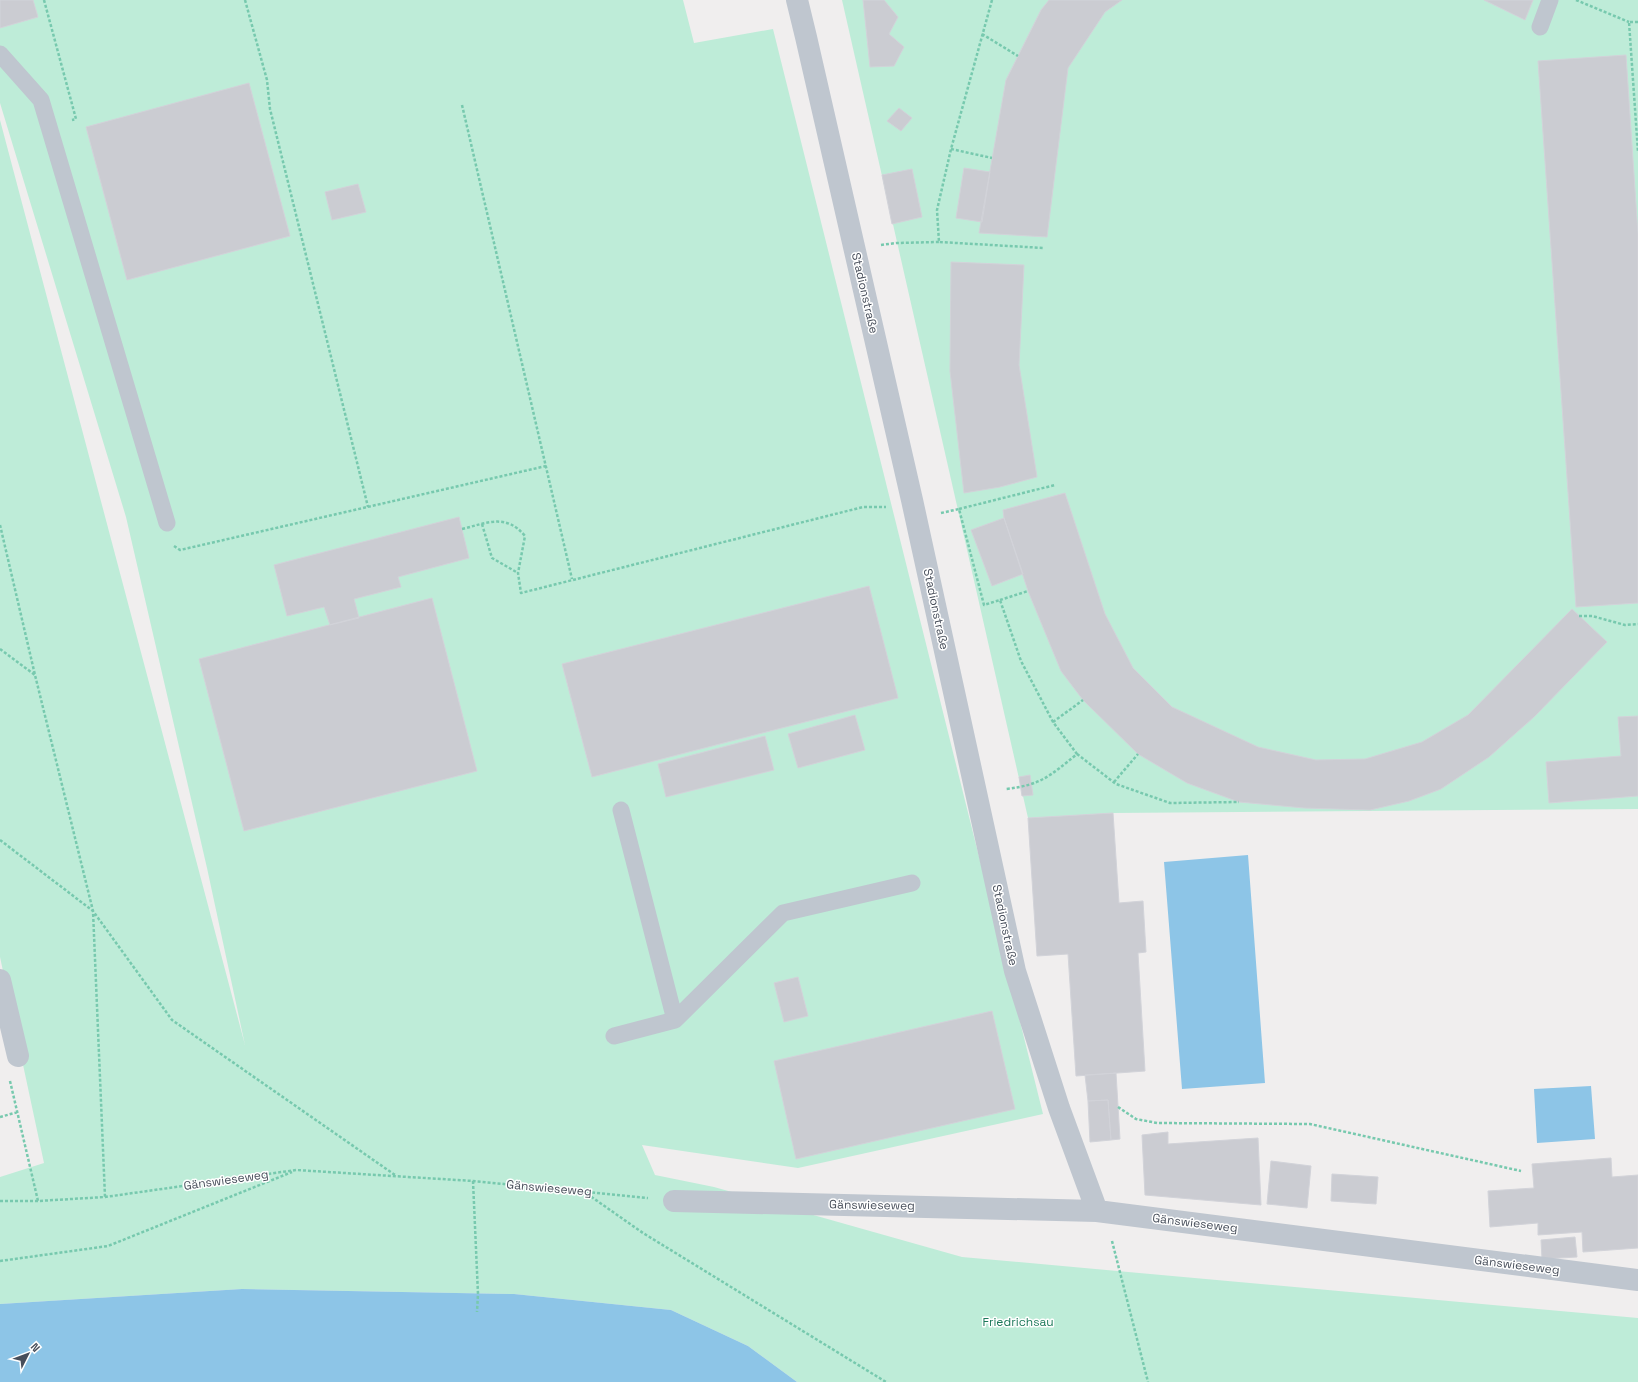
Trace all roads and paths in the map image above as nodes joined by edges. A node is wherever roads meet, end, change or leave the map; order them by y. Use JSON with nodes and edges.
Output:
{"nodes":[{"id":1,"x":44,"y":0,"type":"edge"},
{"id":2,"x":245,"y":0,"type":"edge"},
{"id":3,"x":796,"y":0,"type":"edge"},
{"id":4,"x":992,"y":0,"type":"edge"},
{"id":5,"x":1550,"y":0,"type":"edge"},
{"id":6,"x":1576,"y":0,"type":"edge"},
{"id":7,"x":1629,"y":22,"type":"junction"},
{"id":8,"x":1638,"y":22,"type":"edge"},
{"id":9,"x":1540,"y":27,"type":"dead end"},
{"id":10,"x":982,"y":34,"type":"junction"},
{"id":11,"x":0,"y":54,"type":"edge"},
{"id":12,"x":1018,"y":56,"type":"dead end"},
{"id":13,"x":462,"y":105,"type":"dead end"},
{"id":14,"x":48,"y":126,"type":"junction"},
{"id":15,"x":951,"y":149,"type":"junction"},
{"id":16,"x":1638,"y":152,"type":"edge"},
{"id":17,"x":992,"y":158,"type":"dead end"},
{"id":18,"x":939,"y":242,"type":"junction"},
{"id":19,"x":881,"y":245,"type":"dead end"},
{"id":20,"x":1044,"y":248,"type":"dead end"},
{"id":21,"x":546,"y":466,"type":"junction"},
{"id":22,"x":1055,"y":486,"type":"dead end"},
{"id":23,"x":368,"y":507,"type":"junction"},
{"id":24,"x":883,"y":508,"type":"dead end"},
{"id":25,"x":959,"y":509,"type":"junction"},
{"id":26,"x":940,"y":513,"type":"dead end"},
{"id":27,"x":167,"y":522,"type":"joint"},
{"id":28,"x":482,"y":524,"type":"junction"},
{"id":29,"x":0,"y":525,"type":"edge"},
{"id":30,"x":462,"y":529,"type":"dead end"},
{"id":31,"x":518,"y":573,"type":"junction"},
{"id":32,"x":572,"y":580,"type":"junction"},
{"id":33,"x":1028,"y":591,"type":"dead end"},
{"id":34,"x":1000,"y":600,"type":"junction"},
{"id":35,"x":1579,"y":616,"type":"dead end"},
{"id":36,"x":1638,"y":624,"type":"edge"},
{"id":37,"x":0,"y":649,"type":"edge"},
{"id":38,"x":35,"y":675,"type":"junction"},
{"id":39,"x":1083,"y":700,"type":"dead end"},
{"id":40,"x":1053,"y":722,"type":"junction"},
{"id":41,"x":1077,"y":754,"type":"junction"},
{"id":42,"x":1138,"y":754,"type":"dead end"},
{"id":43,"x":1114,"y":782,"type":"junction"},
{"id":44,"x":1006,"y":789,"type":"dead end"},
{"id":45,"x":1239,"y":802,"type":"dead end"},
{"id":46,"x":621,"y":810,"type":"dead end"},
{"id":47,"x":0,"y":840,"type":"edge"},
{"id":48,"x":912,"y":884,"type":"dead end"},
{"id":49,"x":93,"y":911,"type":"junction"},
{"id":50,"x":0,"y":980,"type":"edge"},
{"id":51,"x":3,"y":1007,"type":"edge"},
{"id":52,"x":675,"y":1020,"type":"junction"},
{"id":53,"x":614,"y":1036,"type":"dead end"},
{"id":54,"x":18,"y":1056,"type":"joint"},
{"id":55,"x":1118,"y":1107,"type":"dead end"},
{"id":56,"x":18,"y":1112,"type":"junction"},
{"id":57,"x":0,"y":1117,"type":"edge"},
{"id":58,"x":296,"y":1170,"type":"junction"},
{"id":59,"x":1521,"y":1171,"type":"dead end"},
{"id":60,"x":396,"y":1175,"type":"junction"},
{"id":61,"x":473,"y":1181,"type":"junction"},
{"id":62,"x":582,"y":1190,"type":"junction"},
{"id":63,"x":105,"y":1197,"type":"junction"},
{"id":64,"x":674,"y":1200,"type":"joint"},
{"id":65,"x":0,"y":1201,"type":"edge"},
{"id":66,"x":38,"y":1201,"type":"junction"},
{"id":67,"x":1098,"y":1210,"type":"junction"},
{"id":68,"x":0,"y":1261,"type":"edge"},
{"id":69,"x":1638,"y":1280,"type":"edge"},
{"id":70,"x":477,"y":1312,"type":"dead end"},
{"id":71,"x":882,"y":1381,"type":"edge"},
{"id":72,"x":886,"y":1382,"type":"edge"},
{"id":73,"x":1148,"y":1382,"type":"edge"}],
"edges":[{"from":1,"to":14,"type":"path"},
{"from":2,"to":23,"type":"path"},
{"from":3,"to":67,"type":"street","name":"Stadionstraße"},
{"from":4,"to":10,"type":"path"},
{"from":5,"to":9,"type":"lane"},
{"from":6,"to":7,"type":"path"},
{"from":7,"to":8,"type":"path"},
{"from":7,"to":16,"type":"path"},
{"from":10,"to":12,"type":"path"},
{"from":10,"to":15,"type":"path"},
{"from":11,"to":14,"type":"lane"},
{"from":13,"to":21,"type":"path"},
{"from":14,"to":27,"type":"lane"},
{"from":15,"to":17,"type":"path"},
{"from":15,"to":18,"type":"path"},
{"from":18,"to":19,"type":"path"},
{"from":18,"to":20,"type":"path"},
{"from":21,"to":23,"type":"path"},
{"from":21,"to":32,"type":"path"},
{"from":22,"to":25,"type":"path"},
{"from":23,"to":27,"type":"path"},
{"from":24,"to":32,"type":"path"},
{"from":25,"to":26,"type":"path"},
{"from":25,"to":34,"type":"path"},
{"from":28,"to":30,"type":"path"},
{"from":28,"to":31,"type":"path"},
{"from":28,"to":31,"type":"path"},
{"from":29,"to":38,"type":"path"},
{"from":31,"to":32,"type":"path"},
{"from":33,"to":34,"type":"path"},
{"from":34,"to":40,"type":"path"},
{"from":35,"to":36,"type":"path"},
{"from":37,"to":38,"type":"path"},
{"from":38,"to":49,"type":"path"},
{"from":39,"to":40,"type":"path"},
{"from":40,"to":41,"type":"path"},
{"from":41,"to":43,"type":"path"},
{"from":41,"to":44,"type":"path"},
{"from":42,"to":43,"type":"path"},
{"from":43,"to":45,"type":"path"},
{"from":46,"to":52,"type":"lane"},
{"from":47,"to":49,"type":"path"},
{"from":48,"to":52,"type":"lane"},
{"from":49,"to":60,"type":"path"},
{"from":49,"to":63,"type":"path"},
{"from":50,"to":51,"type":"street"},
{"from":51,"to":54,"type":"street"},
{"from":52,"to":53,"type":"lane"},
{"from":54,"to":56,"type":"path"},
{"from":55,"to":59,"type":"path"},
{"from":56,"to":57,"type":"path"},
{"from":56,"to":66,"type":"path"},
{"from":58,"to":60,"type":"path","name":"Gänswieseweg"},
{"from":58,"to":63,"type":"path","name":"Gänswieseweg"},
{"from":58,"to":68,"type":"path"},
{"from":60,"to":61,"type":"path","name":"Gänswieseweg"},
{"from":61,"to":62,"type":"path","name":"Gänswieseweg"},
{"from":61,"to":70,"type":"path"},
{"from":62,"to":64,"type":"path","name":"Gänswieseweg"},
{"from":62,"to":71,"type":"path"},
{"from":63,"to":66,"type":"path","name":"Gänswieseweg"},
{"from":64,"to":67,"type":"street","name":"Gänswieseweg"},
{"from":65,"to":66,"type":"path","name":"Gänswieseweg"},
{"from":67,"to":69,"type":"street","name":"Gänswieseweg"},
{"from":67,"to":73,"type":"path"},
{"from":71,"to":72,"type":"path"}]}
